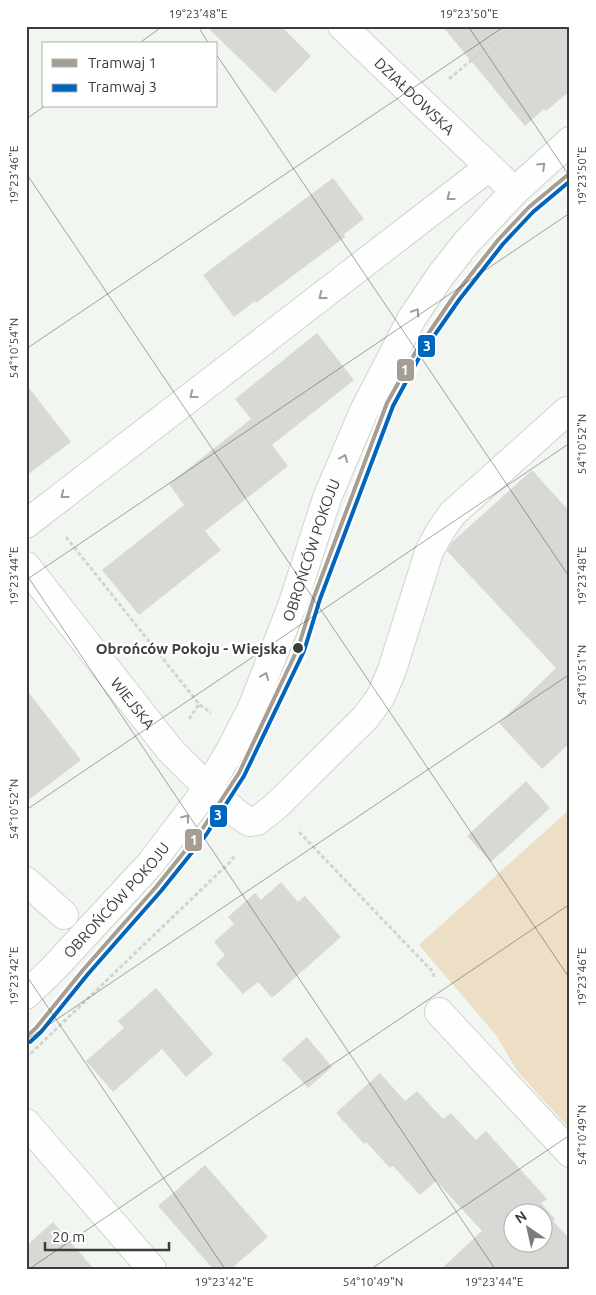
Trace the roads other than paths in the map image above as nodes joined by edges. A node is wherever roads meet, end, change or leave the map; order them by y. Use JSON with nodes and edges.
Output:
{"nodes":[{"id":1,"x":342,"y":26,"type":"edge"},
{"id":2,"x":570,"y":141,"type":"edge"},
{"id":3,"x":489,"y":167,"type":"junction"},
{"id":4,"x":515,"y":191,"type":"junction"},
{"id":5,"x":567,"y":411,"type":"dead end"},
{"id":6,"x":35,"y":517,"type":"edge"},
{"id":7,"x":26,"y":566,"type":"edge"},
{"id":8,"x":208,"y":788,"type":"junction"},
{"id":9,"x":26,"y":880,"type":"edge"},
{"id":10,"x":64,"y":915,"type":"dead end"},
{"id":11,"x":26,"y":995,"type":"edge"},
{"id":12,"x":438,"y":1012,"type":"road end"},
{"id":13,"x":26,"y":1123,"type":"edge"},
{"id":14,"x":570,"y":1153,"type":"edge"},
{"id":15,"x":152,"y":1269,"type":"edge"}],
"edges":[{"from":1,"to":3,"type":"street","name":"DZIAŁDOWSKA"},
{"from":4,"to":2,"type":"street","name":"OBROŃCÓW POKOJU","one_way":true},
{"from":3,"to":4,"type":"street"},
{"from":3,"to":6,"type":"street","one_way":true},
{"from":8,"to":4,"type":"street","name":"OBROŃCÓW POKOJU","one_way":true},
{"from":5,"to":8,"type":"street","name":"WIEJSKA"},
{"from":7,"to":8,"type":"street","name":"WIEJSKA"},
{"from":11,"to":8,"type":"street","name":"OBROŃCÓW POKOJU","one_way":true},
{"from":9,"to":10,"type":"street"},
{"from":12,"to":14,"type":"street"},
{"from":13,"to":15,"type":"street"}]}
